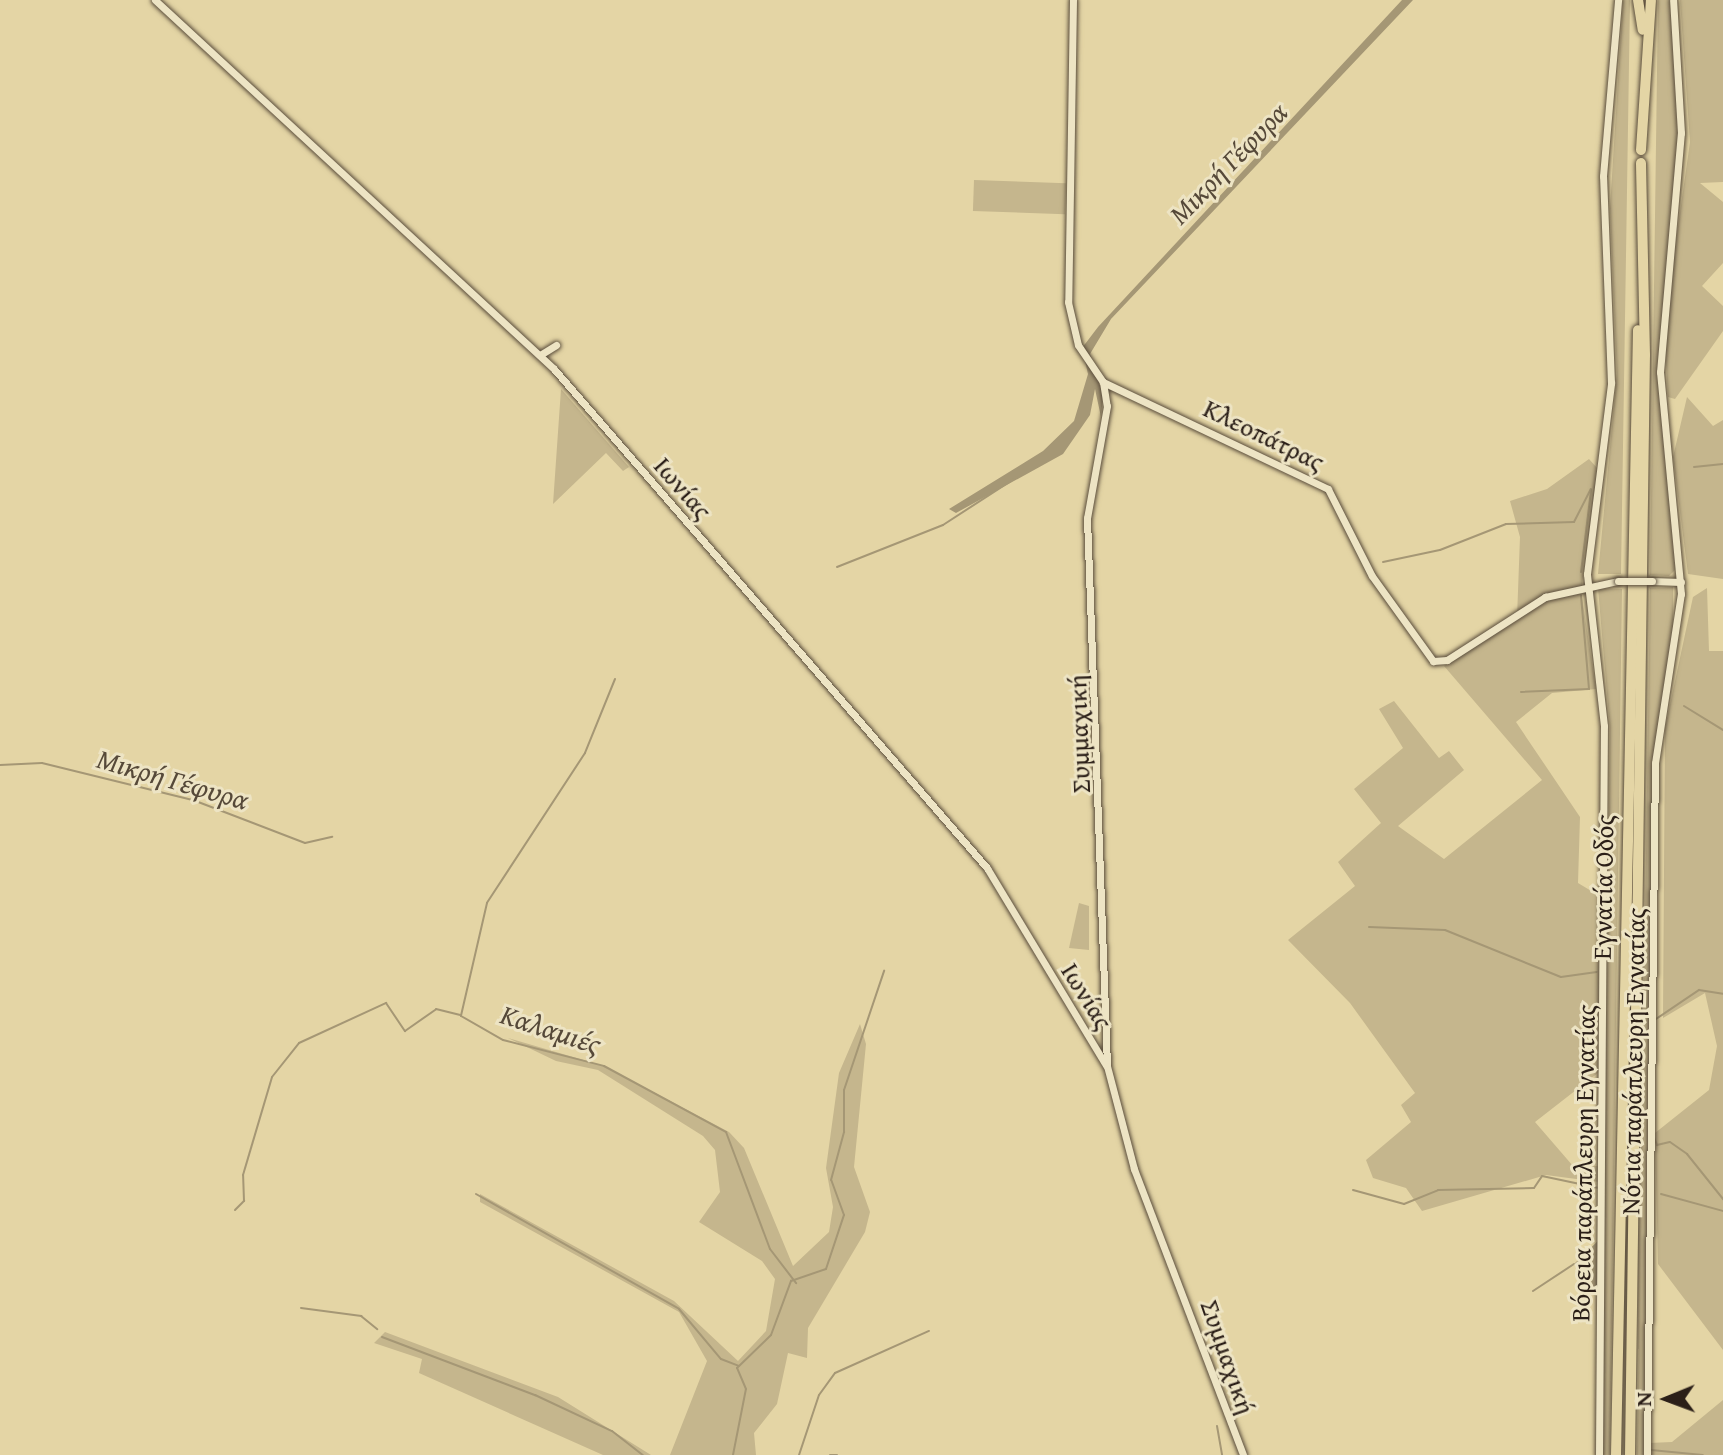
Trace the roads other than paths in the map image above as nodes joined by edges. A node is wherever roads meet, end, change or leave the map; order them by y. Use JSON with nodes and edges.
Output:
{"nodes":[{"id":1,"x":155,"y":0,"type":"edge"},
{"id":2,"x":1073,"y":0,"type":"edge"},
{"id":3,"x":1618,"y":0,"type":"edge"},
{"id":4,"x":1638,"y":0,"type":"edge"},
{"id":5,"x":1651,"y":0,"type":"edge"},
{"id":6,"x":1673,"y":0,"type":"edge"},
{"id":7,"x":1644,"y":38,"type":"junction"},
{"id":8,"x":1641,"y":150,"type":"dead end"},
{"id":9,"x":1641,"y":163,"type":"dead end"},
{"id":10,"x":1640,"y":320,"type":"junction"},
{"id":11,"x":556,"y":345,"type":"dead end"},
{"id":12,"x":540,"y":355,"type":"junction"},
{"id":13,"x":1103,"y":382,"type":"junction"},
{"id":14,"x":1681,"y":582,"type":"junction"},
{"id":15,"x":1588,"y":584,"type":"junction"},
{"id":16,"x":1108,"y":1051,"type":"junction"},
{"id":17,"x":1099,"y":1052,"type":"junction"},
{"id":18,"x":1107,"y":1066,"type":"junction"},
{"id":19,"x":1243,"y":1455,"type":"edge"},
{"id":20,"x":1599,"y":1455,"type":"edge"},
{"id":21,"x":1616,"y":1455,"type":"edge"},
{"id":22,"x":1630,"y":1455,"type":"edge"},
{"id":23,"x":1647,"y":1455,"type":"edge"}],
"edges":[{"from":1,"to":12,"type":"street","name":"Ιωνίας"},
{"from":2,"to":13,"type":"street","name":"Συμμαχική"},
{"from":3,"to":15,"type":"street","name":"Βόρεια παράπλευρη Εγνατίας"},
{"from":4,"to":7,"type":"highway"},
{"from":5,"to":7,"type":"highway"},
{"from":6,"to":14,"type":"street","name":"Νότια παράπλευρη Εγνατίας"},
{"from":7,"to":8,"type":"highway"},
{"from":9,"to":10,"type":"highway","name":"Εγνατία Οδός"},
{"from":10,"to":21,"type":"highway","name":"Εγνατία Οδός"},
{"from":10,"to":22,"type":"highway","name":"Εγνατία Οδός"},
{"from":11,"to":12,"type":"street"},
{"from":12,"to":17,"type":"street","name":"Ιωνίας"},
{"from":13,"to":15,"type":"street","name":"Κλεοπάτρας"},
{"from":13,"to":16,"type":"street","name":"Συμμαχική"},
{"from":14,"to":15,"type":"street","name":"Κλεοπάτρας","bridge":true},
{"from":14,"to":23,"type":"street","name":"Νότια παράπλευρη Εγνατίας"},
{"from":15,"to":20,"type":"street","name":"Βόρεια παράπλευρη Εγνατίας"},
{"from":16,"to":17,"type":"street"},
{"from":16,"to":18,"type":"street","name":"Συμμαχική"},
{"from":17,"to":18,"type":"street","name":"Ιωνίας"},
{"from":18,"to":19,"type":"street","name":"Συμμαχική"}]}
